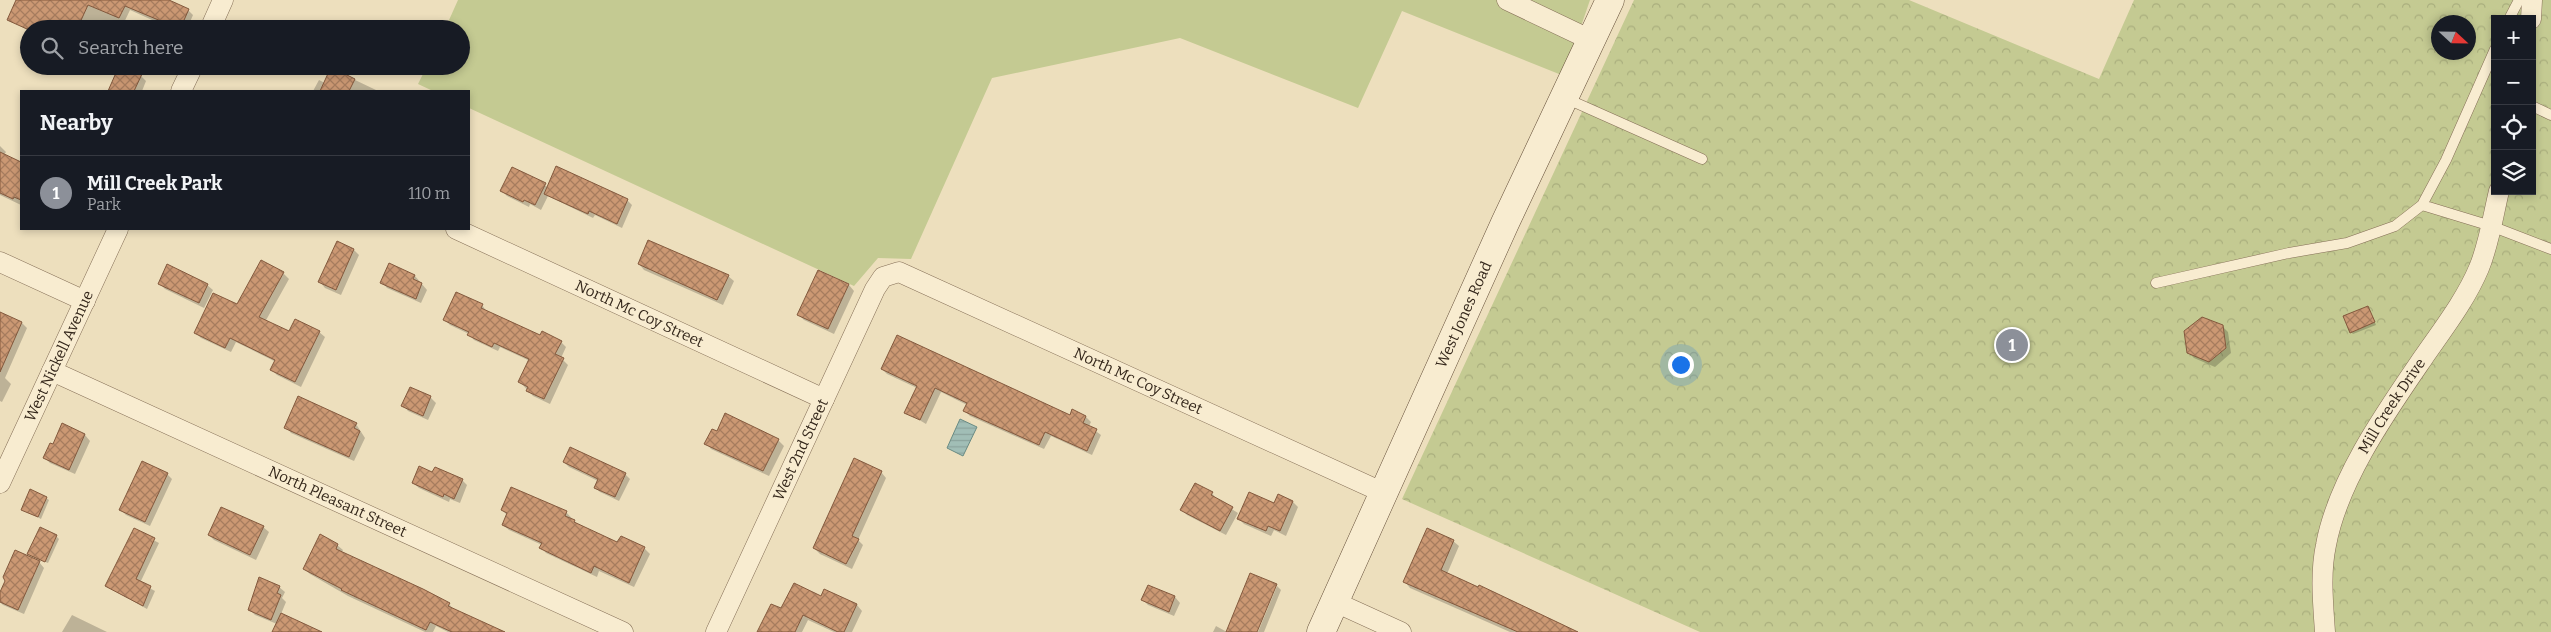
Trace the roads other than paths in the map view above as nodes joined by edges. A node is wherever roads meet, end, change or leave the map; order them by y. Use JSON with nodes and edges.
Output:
{"nodes":[{"id":1,"x":223,"y":0,"type":"edge"},
{"id":2,"x":1507,"y":0,"type":"edge"},
{"id":3,"x":1610,"y":0,"type":"edge"},
{"id":4,"x":2519,"y":0,"type":"edge"},
{"id":5,"x":2532,"y":0,"type":"edge"},
{"id":6,"x":2511,"y":15,"type":"edge"},
{"id":7,"x":2531,"y":15,"type":"edge"},
{"id":8,"x":214,"y":20,"type":"edge"},
{"id":9,"x":1591,"y":40,"type":"junction"},
{"id":10,"x":2491,"y":57,"type":"edge"},
{"id":11,"x":189,"y":75,"type":"edge"},
{"id":12,"x":181,"y":90,"type":"edge"},
{"id":13,"x":1564,"y":98,"type":"junction"},
{"id":14,"x":2536,"y":108,"type":"edge"},
{"id":15,"x":2551,"y":115,"type":"edge"},
{"id":16,"x":1702,"y":159,"type":"dead end"},
{"id":17,"x":2498,"y":195,"type":"edge"},
{"id":18,"x":2422,"y":205,"type":"junction"},
{"id":19,"x":2491,"y":226,"type":"junction"},
{"id":20,"x":118,"y":230,"type":"edge"},
{"id":21,"x":458,"y":230,"type":"edge"},
{"id":22,"x":2551,"y":249,"type":"edge"},
{"id":23,"x":0,"y":262,"type":"edge"},
{"id":24,"x":892,"y":274,"type":"joint"},
{"id":25,"x":2156,"y":284,"type":"dead end"},
{"id":26,"x":85,"y":301,"type":"junction"},
{"id":27,"x":52,"y":370,"type":"junction"},
{"id":28,"x":824,"y":399,"type":"junction"},
{"id":29,"x":0,"y":483,"type":"edge"},
{"id":30,"x":1384,"y":493,"type":"junction"},
{"id":31,"x":1335,"y":602,"type":"junction"},
{"id":32,"x":623,"y":632,"type":"edge"},
{"id":33,"x":716,"y":632,"type":"edge"},
{"id":34,"x":1321,"y":632,"type":"edge"},
{"id":35,"x":1401,"y":632,"type":"edge"},
{"id":36,"x":2325,"y":632,"type":"edge"}],
"edges":[{"from":1,"to":8,"type":"street"},
{"from":2,"to":9,"type":"street"},
{"from":3,"to":9,"type":"street","name":"West Jones Road"},
{"from":4,"to":6,"type":"lane"},
{"from":5,"to":7,"type":"street"},
{"from":9,"to":13,"type":"street","name":"West Jones Road"},
{"from":10,"to":18,"type":"lane"},
{"from":11,"to":12,"type":"street"},
{"from":13,"to":16,"type":"lane"},
{"from":13,"to":30,"type":"street","name":"West Jones Road"},
{"from":14,"to":15,"type":"lane"},
{"from":17,"to":19,"type":"street","name":"Mill Creek Drive"},
{"from":18,"to":19,"type":"lane"},
{"from":18,"to":25,"type":"lane"},
{"from":19,"to":22,"type":"lane"},
{"from":19,"to":36,"type":"street","name":"Mill Creek Drive"},
{"from":20,"to":26,"type":"street","name":"West Nickell Avenue"},
{"from":21,"to":28,"type":"street","name":"North Mc Coy Street"},
{"from":23,"to":26,"type":"street"},
{"from":24,"to":28,"type":"street","name":"West 2nd Street"},
{"from":24,"to":30,"type":"street","name":"North Mc Coy Street"},
{"from":26,"to":27,"type":"street","name":"West Nickell Avenue"},
{"from":27,"to":29,"type":"street","name":"West Nickell Avenue"},
{"from":27,"to":32,"type":"street","name":"North Pleasant Street"},
{"from":28,"to":33,"type":"street","name":"West 2nd Street"},
{"from":30,"to":31,"type":"street","name":"West Jones Road"},
{"from":31,"to":34,"type":"street","name":"West Jones Road"},
{"from":31,"to":35,"type":"street"}]}
